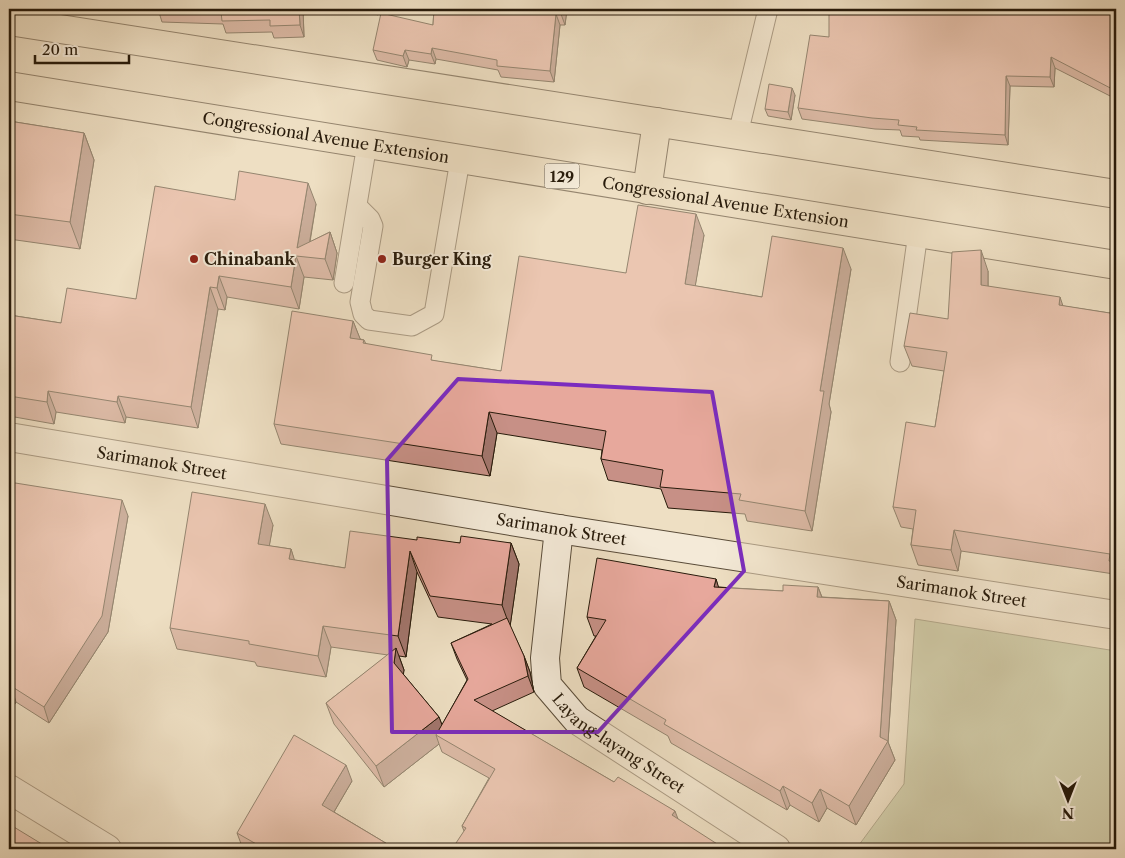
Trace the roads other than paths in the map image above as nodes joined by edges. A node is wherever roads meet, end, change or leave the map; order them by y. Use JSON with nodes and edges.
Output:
{"nodes":[{"id":1,"x":768,"y":9,"type":"edge"},
{"id":2,"x":9,"y":21,"type":"edge"},
{"id":3,"x":9,"y":86,"type":"edge"},
{"id":4,"x":657,"y":122,"type":"junction"},
{"id":5,"x":738,"y":134,"type":"junction"},
{"id":6,"x":367,"y":144,"type":"junction"},
{"id":7,"x":460,"y":160,"type":"junction"},
{"id":8,"x":647,"y":190,"type":"junction"},
{"id":9,"x":1116,"y":194,"type":"edge"},
{"id":10,"x":358,"y":207,"type":"junction"},
{"id":11,"x":918,"y":233,"type":"junction"},
{"id":12,"x":1116,"y":265,"type":"edge"},
{"id":13,"x":344,"y":283,"type":"dead end"},
{"id":14,"x":900,"y":362,"type":"dead end"},
{"id":15,"x":9,"y":437,"type":"edge"},
{"id":16,"x":559,"y":529,"type":"junction"},
{"id":17,"x":1116,"y":615,"type":"edge"},
{"id":18,"x":9,"y":789,"type":"edge"},
{"id":19,"x":107,"y":849,"type":"edge"},
{"id":20,"x":776,"y":849,"type":"edge"}],
"edges":[{"from":1,"to":5,"type":"lane"},
{"from":2,"to":4,"type":"main road"},
{"from":3,"to":6,"type":"main road","name":"Congressional Avenue Extension","number":"129"},
{"from":4,"to":5,"type":"main road"},
{"from":4,"to":8,"type":"main road"},
{"from":5,"to":9,"type":"main road"},
{"from":6,"to":7,"type":"main road","name":"Congressional Avenue Extension","number":"129"},
{"from":6,"to":10,"type":"lane"},
{"from":7,"to":8,"type":"main road","name":"Congressional Avenue Extension","number":"129"},
{"from":7,"to":10,"type":"lane"},
{"from":8,"to":11,"type":"main road","name":"Congressional Avenue Extension","number":"129"},
{"from":10,"to":13,"type":"lane"},
{"from":11,"to":12,"type":"main road","name":"Congressional Avenue Extension","number":"129"},
{"from":11,"to":14,"type":"lane"},
{"from":15,"to":16,"type":"street","name":"Sarimanok Street"},
{"from":16,"to":17,"type":"street","name":"Sarimanok Street"},
{"from":16,"to":20,"type":"street","name":"Layang-layang Street"},
{"from":18,"to":19,"type":"street"}]}
